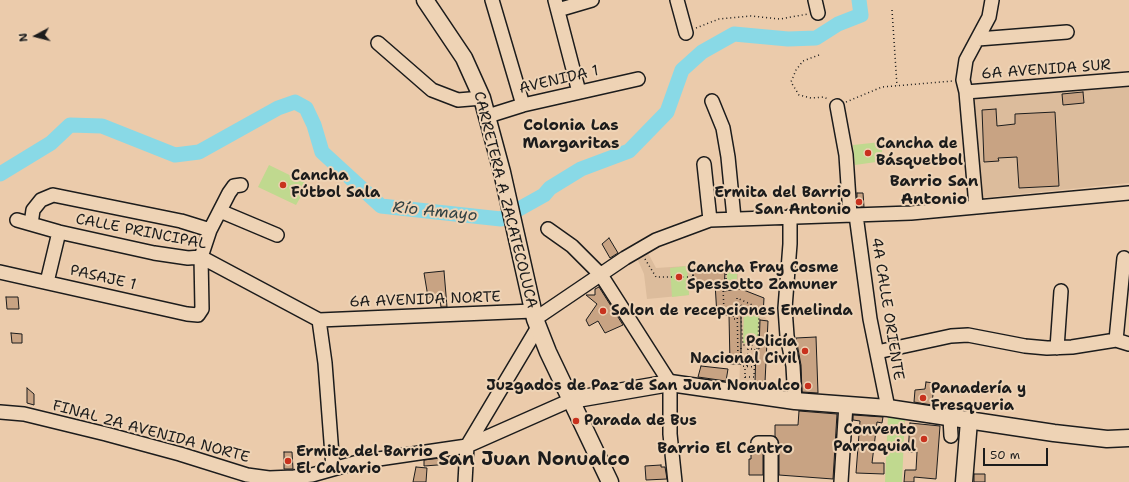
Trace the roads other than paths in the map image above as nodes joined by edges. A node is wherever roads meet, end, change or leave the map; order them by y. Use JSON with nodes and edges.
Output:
{"nodes":[{"id":1,"x":425,"y":0,"type":"edge"},
{"id":2,"x":492,"y":0,"type":"edge"},
{"id":3,"x":592,"y":0,"type":"edge"},
{"id":4,"x":677,"y":0,"type":"edge"},
{"id":5,"x":992,"y":0,"type":"edge"},
{"id":6,"x":556,"y":5,"type":"edge"},
{"id":7,"x":1067,"y":32,"type":"dead end"},
{"id":8,"x":686,"y":33,"type":"road end"},
{"id":9,"x":978,"y":39,"type":"junction"},
{"id":10,"x":378,"y":43,"type":"dead end"},
{"id":11,"x":638,"y":79,"type":"dead end"},
{"id":12,"x":1129,"y":79,"type":"edge"},
{"id":13,"x":964,"y":86,"type":"junction"},
{"id":14,"x":579,"y":92,"type":"junction"},
{"id":15,"x":482,"y":98,"type":"junction"},
{"id":16,"x":712,"y":101,"type":"dead end"},
{"id":17,"x":523,"y":104,"type":"junction"},
{"id":18,"x":837,"y":106,"type":"road end"},
{"id":19,"x":488,"y":116,"type":"junction"},
{"id":20,"x":704,"y":164,"type":"dead end"},
{"id":21,"x":241,"y":185,"type":"dead end"},
{"id":22,"x":1129,"y":193,"type":"edge"},
{"id":23,"x":976,"y":206,"type":"junction"},
{"id":24,"x":220,"y":210,"type":"junction"},
{"id":25,"x":853,"y":215,"type":"junction"},
{"id":26,"x":790,"y":216,"type":"junction"},
{"id":27,"x":734,"y":218,"type":"junction"},
{"id":28,"x":17,"y":220,"type":"dead end"},
{"id":29,"x":710,"y":220,"type":"junction"},
{"id":30,"x":31,"y":224,"type":"junction"},
{"id":31,"x":548,"y":229,"type":"dead end"},
{"id":32,"x":210,"y":230,"type":"junction"},
{"id":33,"x":59,"y":232,"type":"junction"},
{"id":34,"x":277,"y":235,"type":"dead end"},
{"id":35,"x":201,"y":257,"type":"junction"},
{"id":36,"x":1124,"y":258,"type":"dead end"},
{"id":37,"x":0,"y":272,"type":"edge"},
{"id":38,"x":601,"y":275,"type":"junction"},
{"id":39,"x":47,"y":282,"type":"junction"},
{"id":40,"x":1061,"y":291,"type":"dead end"},
{"id":41,"x":535,"y":319,"type":"junction"},
{"id":42,"x":319,"y":320,"type":"junction"},
{"id":43,"x":1123,"y":342,"type":"edge"},
{"id":44,"x":1057,"y":348,"type":"junction"},
{"id":45,"x":876,"y":352,"type":"junction"},
{"id":46,"x":670,"y":382,"type":"junction"},
{"id":47,"x":571,"y":400,"type":"junction"},
{"id":48,"x":795,"y":401,"type":"junction"},
{"id":49,"x":846,"y":404,"type":"junction"},
{"id":50,"x":888,"y":408,"type":"junction"},
{"id":51,"x":0,"y":412,"type":"edge"},
{"id":52,"x":950,"y":418,"type":"junction"},
{"id":53,"x":969,"y":421,"type":"junction"},
{"id":54,"x":951,"y":436,"type":"dead end"},
{"id":55,"x":1129,"y":438,"type":"edge"},
{"id":56,"x":758,"y":443,"type":"dead end"},
{"id":57,"x":467,"y":446,"type":"junction"},
{"id":58,"x":333,"y":468,"type":"junction"},
{"id":59,"x":464,"y":482,"type":"edge"},
{"id":60,"x":610,"y":482,"type":"edge"},
{"id":61,"x":675,"y":482,"type":"edge"},
{"id":62,"x":771,"y":482,"type":"edge"},
{"id":63,"x":841,"y":482,"type":"edge"},
{"id":64,"x":964,"y":482,"type":"edge"}],
"edges":[{"from":1,"to":15,"type":"main road","name":"CARRETERA A ZACATECOLUCA"},
{"from":2,"to":17,"type":"street"},
{"from":3,"to":6,"type":"street"},
{"from":4,"to":8,"type":"street"},
{"from":5,"to":9,"type":"street"},
{"from":6,"to":14,"type":"street"},
{"from":7,"to":9,"type":"street"},
{"from":9,"to":13,"type":"street"},
{"from":10,"to":15,"type":"street"},
{"from":11,"to":14,"type":"street","name":"AVENIDA 1"},
{"from":12,"to":13,"type":"street","name":"6A AVENIDA SUR"},
{"from":13,"to":23,"type":"street"},
{"from":14,"to":17,"type":"street","name":"AVENIDA 1"},
{"from":15,"to":19,"type":"main road","name":"CARRETERA A ZACATECOLUCA"},
{"from":16,"to":27,"type":"street"},
{"from":17,"to":19,"type":"street","name":"AVENIDA 1"},
{"from":18,"to":25,"type":"street","name":"4A CALLE ORIENTE"},
{"from":19,"to":41,"type":"main road","name":"CARRETERA A ZACATECOLUCA"},
{"from":20,"to":29,"type":"street"},
{"from":21,"to":24,"type":"street"},
{"from":22,"to":23,"type":"street"},
{"from":23,"to":25,"type":"street"},
{"from":24,"to":32,"type":"street"},
{"from":24,"to":34,"type":"street"},
{"from":25,"to":26,"type":"street"},
{"from":25,"to":45,"type":"street","name":"4A CALLE ORIENTE"},
{"from":26,"to":27,"type":"street"},
{"from":26,"to":48,"type":"street"},
{"from":27,"to":29,"type":"street"},
{"from":28,"to":30,"type":"street","name":"CALLE PRINCIPAL"},
{"from":29,"to":38,"type":"street"},
{"from":30,"to":32,"type":"street"},
{"from":30,"to":33,"type":"street","name":"CALLE PRINCIPAL"},
{"from":31,"to":38,"type":"street"},
{"from":32,"to":35,"type":"street"},
{"from":33,"to":35,"type":"street","name":"CALLE PRINCIPAL"},
{"from":33,"to":39,"type":"street"},
{"from":35,"to":39,"type":"street","name":"PASAJE 1"},
{"from":35,"to":42,"type":"street","name":"CALLE PRINCIPAL"},
{"from":36,"to":43,"type":"street"},
{"from":37,"to":39,"type":"street","name":"PASAJE 1"},
{"from":38,"to":41,"type":"street"},
{"from":38,"to":46,"type":"street"},
{"from":40,"to":44,"type":"street"},
{"from":41,"to":42,"type":"street","name":"6A AVENIDA NORTE"},
{"from":41,"to":47,"type":"main road","name":"CARRETERA A ZACATECOLUCA"},
{"from":41,"to":57,"type":"street"},
{"from":42,"to":58,"type":"street"},
{"from":43,"to":44,"type":"street"},
{"from":44,"to":45,"type":"street"},
{"from":45,"to":50,"type":"street","name":"4A CALLE ORIENTE"},
{"from":46,"to":47,"type":"main road"},
{"from":46,"to":48,"type":"main road"},
{"from":46,"to":61,"type":"street"},
{"from":47,"to":57,"type":"street","name":"FINAL 2A AVENIDA NORTE"},
{"from":47,"to":60,"type":"main road","name":"CARRETERA A ZACATECOLUCA"},
{"from":48,"to":49,"type":"main road"},
{"from":49,"to":50,"type":"main road"},
{"from":49,"to":63,"type":"street"},
{"from":50,"to":52,"type":"main road"},
{"from":51,"to":58,"type":"street","name":"FINAL 2A AVENIDA NORTE"},
{"from":52,"to":53,"type":"main road"},
{"from":52,"to":54,"type":"street"},
{"from":53,"to":55,"type":"main road"},
{"from":53,"to":64,"type":"main road"},
{"from":56,"to":62,"type":"street"},
{"from":57,"to":58,"type":"street","name":"FINAL 2A AVENIDA NORTE"},
{"from":57,"to":59,"type":"street"}]}
